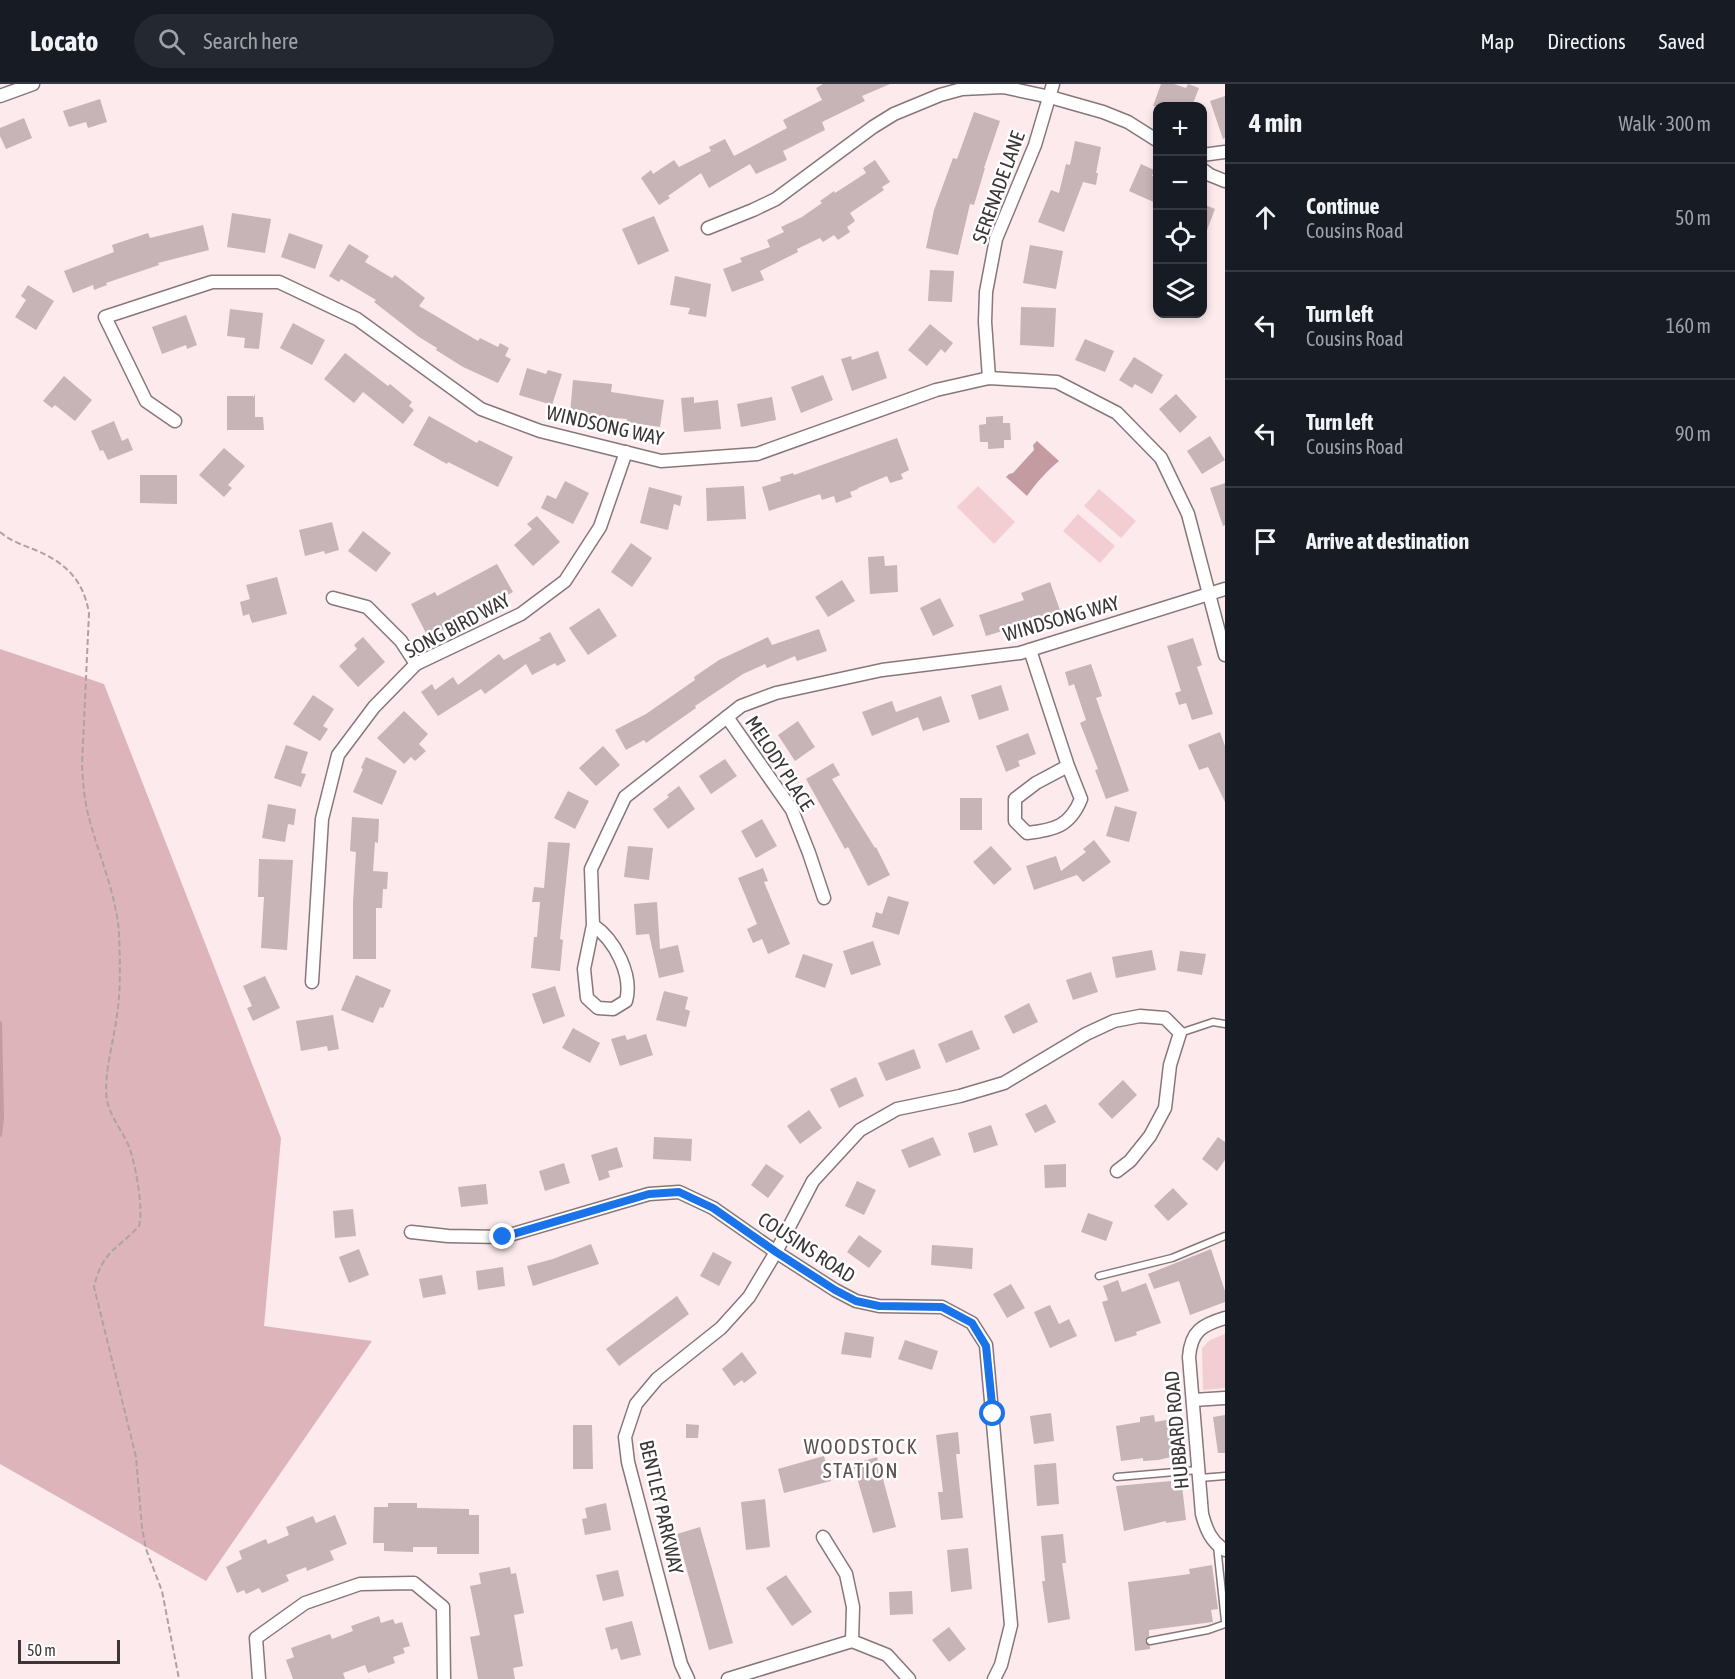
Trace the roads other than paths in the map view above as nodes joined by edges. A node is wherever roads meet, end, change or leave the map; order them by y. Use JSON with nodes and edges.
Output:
{"nodes":[{"id":1,"x":33,"y":84,"type":"edge"},
{"id":2,"x":1053,"y":84,"type":"edge"},
{"id":3,"x":6,"y":91,"type":"edge"},
{"id":4,"x":1050,"y":97,"type":"junction"},
{"id":5,"x":1153,"y":138,"type":"edge"},
{"id":6,"x":1225,"y":152,"type":"edge"},
{"id":7,"x":1207,"y":154,"type":"edge"},
{"id":8,"x":1207,"y":172,"type":"edge"},
{"id":9,"x":1225,"y":181,"type":"edge"},
{"id":10,"x":708,"y":228,"type":"dead end"},
{"id":11,"x":988,"y":378,"type":"junction"},
{"id":12,"x":175,"y":421,"type":"dead end"},
{"id":13,"x":626,"y":452,"type":"junction"},
{"id":14,"x":1225,"y":589,"type":"edge"},
{"id":15,"x":1209,"y":594,"type":"junction"},
{"id":16,"x":333,"y":598,"type":"dead end"},
{"id":17,"x":1030,"y":650,"type":"junction"},
{"id":18,"x":1225,"y":656,"type":"edge"},
{"id":19,"x":416,"y":664,"type":"junction"},
{"id":20,"x":727,"y":717,"type":"junction"},
{"id":21,"x":1068,"y":766,"type":"junction"},
{"id":22,"x":824,"y":898,"type":"dead end"},
{"id":23,"x":593,"y":925,"type":"junction"},
{"id":24,"x":312,"y":982,"type":"dead end"},
{"id":25,"x":1225,"y":1024,"type":"edge"},
{"id":26,"x":1180,"y":1033,"type":"junction"},
{"id":27,"x":1117,"y":1171,"type":"dead end"},
{"id":28,"x":411,"y":1232,"type":"dead end"},
{"id":29,"x":1225,"y":1236,"type":"edge"},
{"id":30,"x":776,"y":1252,"type":"junction"},
{"id":31,"x":1099,"y":1276,"type":"dead end"},
{"id":32,"x":1225,"y":1317,"type":"edge"},
{"id":33,"x":1225,"y":1398,"type":"edge"},
{"id":34,"x":1193,"y":1400,"type":"junction"},
{"id":35,"x":1199,"y":1474,"type":"junction"},
{"id":36,"x":1225,"y":1476,"type":"edge"},
{"id":37,"x":1117,"y":1477,"type":"dead end"},
{"id":38,"x":823,"y":1537,"type":"dead end"},
{"id":39,"x":1221,"y":1547,"type":"edge"},
{"id":40,"x":1225,"y":1623,"type":"edge"},
{"id":41,"x":852,"y":1641,"type":"junction"},
{"id":42,"x":1150,"y":1641,"type":"dead end"},
{"id":43,"x":259,"y":1679,"type":"edge"},
{"id":44,"x":444,"y":1679,"type":"edge"},
{"id":45,"x":688,"y":1679,"type":"edge"},
{"id":46,"x":728,"y":1679,"type":"edge"},
{"id":47,"x":909,"y":1679,"type":"edge"},
{"id":48,"x":994,"y":1679,"type":"edge"}],
"edges":[{"from":1,"to":3,"type":"street"},
{"from":2,"to":4,"type":"street","name":"SERENADE LANE"},
{"from":4,"to":5,"type":"street"},
{"from":4,"to":10,"type":"street"},
{"from":4,"to":11,"type":"street","name":"SERENADE LANE"},
{"from":6,"to":7,"type":"street"},
{"from":8,"to":9,"type":"street"},
{"from":11,"to":13,"type":"street","name":"WINDSONG WAY"},
{"from":11,"to":15,"type":"street","name":"WINDSONG WAY"},
{"from":12,"to":13,"type":"street","name":"WINDSONG WAY"},
{"from":13,"to":19,"type":"street","name":"SONG BIRD WAY"},
{"from":14,"to":15,"type":"street","name":"WINDSONG WAY"},
{"from":15,"to":17,"type":"street","name":"WINDSONG WAY"},
{"from":15,"to":18,"type":"street","name":"WINDSONG WAY"},
{"from":16,"to":19,"type":"street"},
{"from":17,"to":20,"type":"street","name":"WINDSONG WAY"},
{"from":17,"to":21,"type":"street"},
{"from":19,"to":24,"type":"street","name":"SONG BIRD WAY"},
{"from":20,"to":22,"type":"street","name":"MELODY PLACE"},
{"from":20,"to":23,"type":"street","name":"WINDSONG WAY"},
{"from":21,"to":21,"type":"street"},
{"from":23,"to":23,"type":"street","name":"WINDSONG WAY"},
{"from":25,"to":26,"type":"lane"},
{"from":26,"to":27,"type":"street"},
{"from":26,"to":30,"type":"street","name":"BENTLEY PARKWAY"},
{"from":28,"to":30,"type":"street","name":"COUSINS ROAD"},
{"from":29,"to":31,"type":"lane"},
{"from":30,"to":45,"type":"street","name":"BENTLEY PARKWAY"},
{"from":30,"to":48,"type":"street","name":"COUSINS ROAD"},
{"from":32,"to":34,"type":"street","name":"HUBBARD ROAD"},
{"from":33,"to":34,"type":"street"},
{"from":34,"to":35,"type":"street","name":"HUBBARD ROAD"},
{"from":35,"to":36,"type":"lane"},
{"from":35,"to":37,"type":"lane"},
{"from":35,"to":39,"type":"street","name":"HUBBARD ROAD"},
{"from":38,"to":41,"type":"street"},
{"from":39,"to":40,"type":"lane"},
{"from":40,"to":42,"type":"lane"},
{"from":41,"to":46,"type":"street"},
{"from":41,"to":47,"type":"street"},
{"from":43,"to":44,"type":"street"}]}
